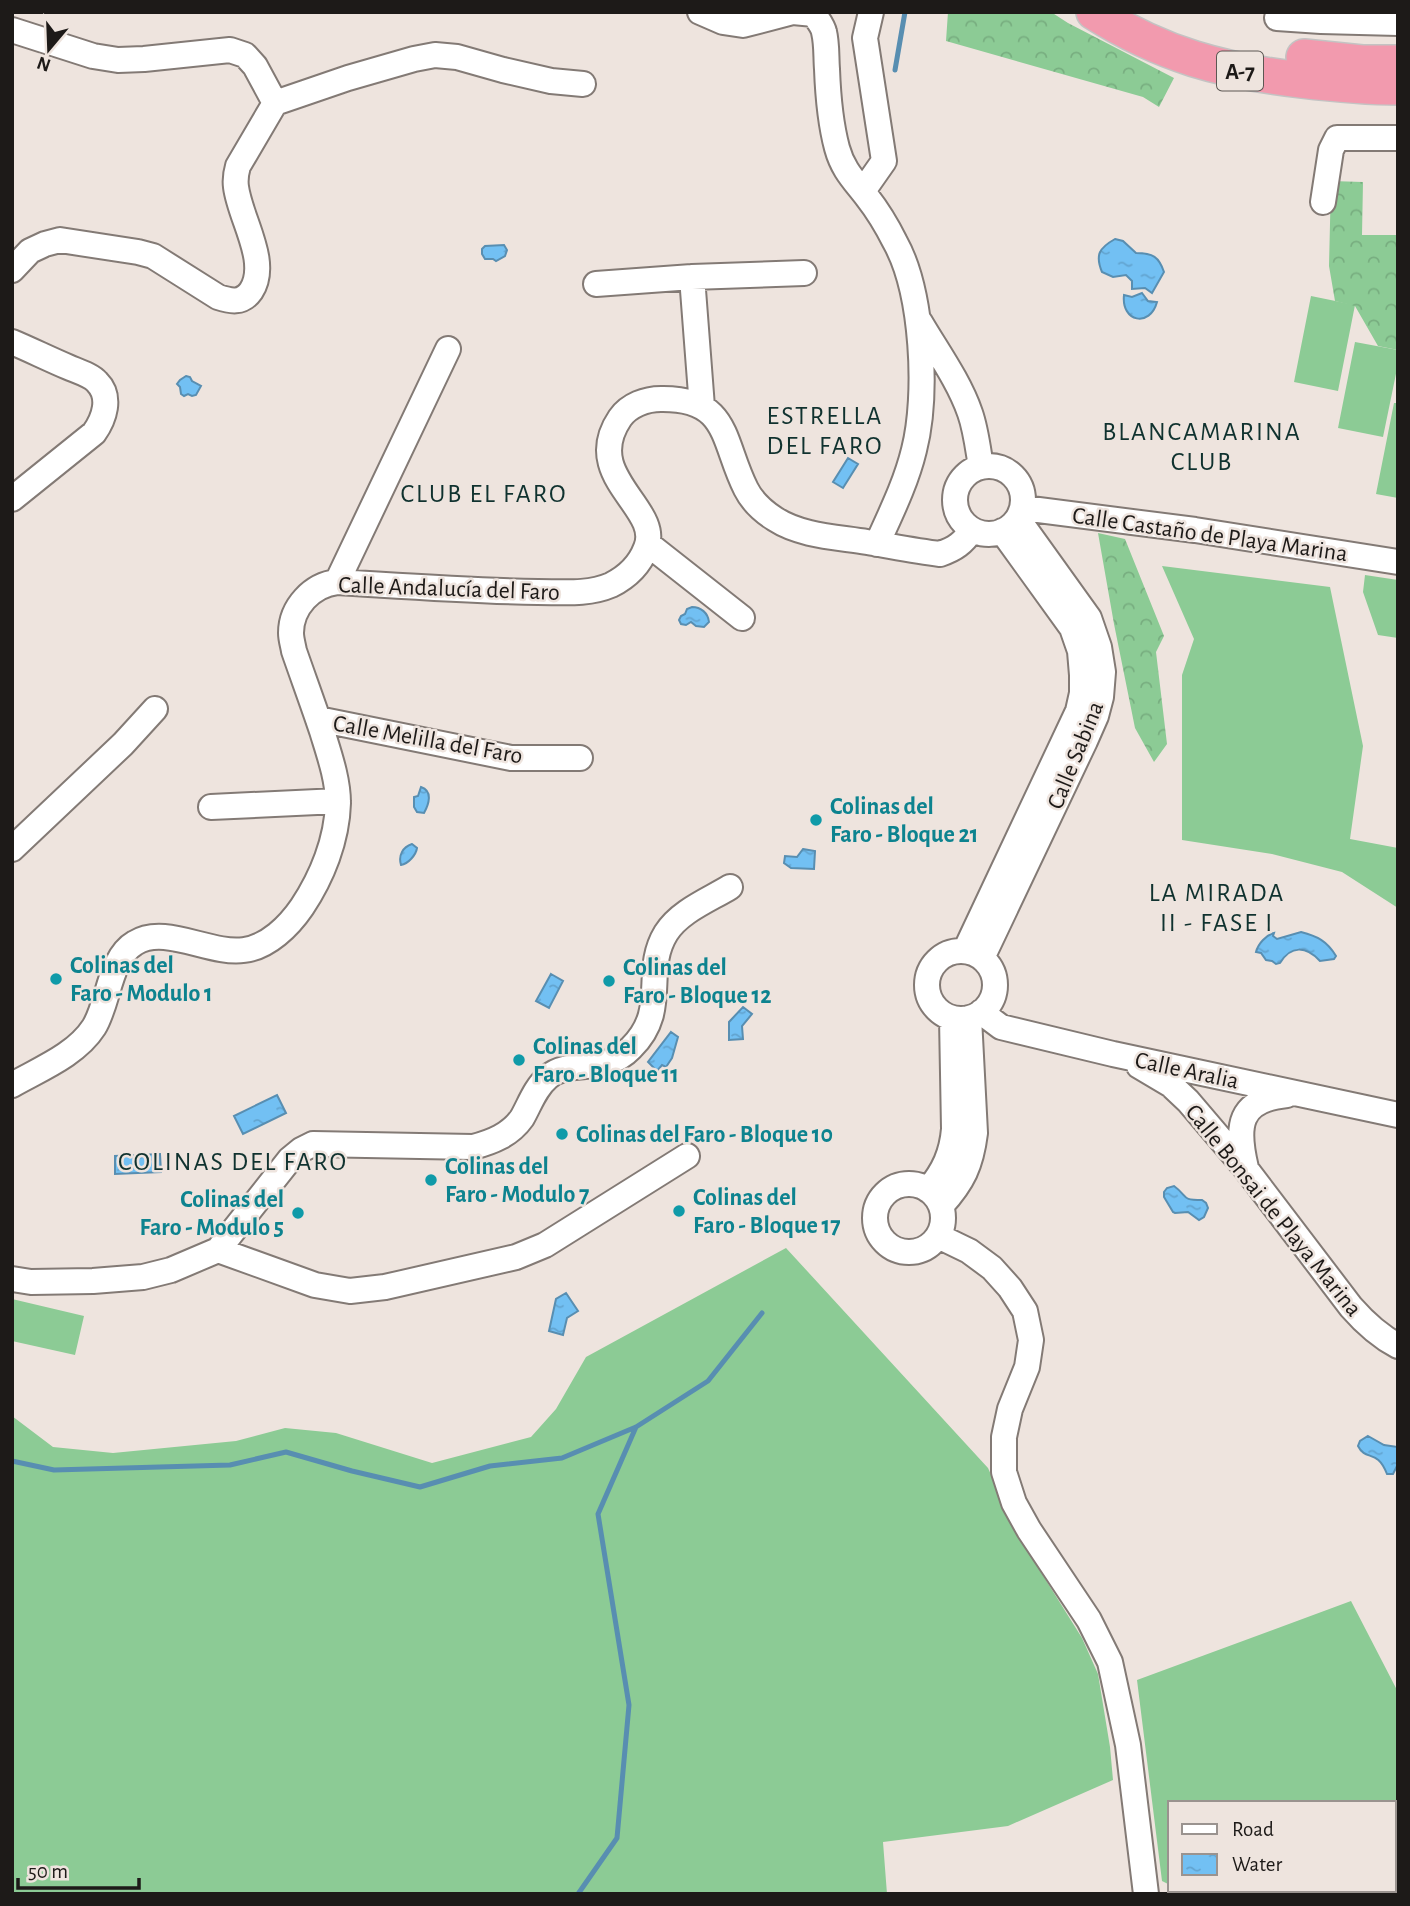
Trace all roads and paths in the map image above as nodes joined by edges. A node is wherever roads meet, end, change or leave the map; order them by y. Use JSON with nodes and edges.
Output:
{"nodes":[{"id":1,"x":700,"y":12,"type":"edge"},
{"id":2,"x":871,"y":12,"type":"edge"},
{"id":3,"x":1077,"y":12,"type":"edge"},
{"id":4,"x":1094,"y":12,"type":"edge"},
{"id":5,"x":1141,"y":12,"type":"edge"},
{"id":6,"x":814,"y":13,"type":"edge"},
{"id":7,"x":1270,"y":14,"type":"edge"},
{"id":8,"x":1398,"y":23,"type":"edge"},
{"id":9,"x":12,"y":30,"type":"edge"},
{"id":10,"x":1177,"y":54,"type":"junction"},
{"id":11,"x":1398,"y":63,"type":"edge"},
{"id":12,"x":583,"y":83,"type":"dead end"},
{"id":13,"x":1398,"y":87,"type":"edge"},
{"id":14,"x":275,"y":103,"type":"junction"},
{"id":15,"x":1398,"y":138,"type":"edge"},
{"id":16,"x":863,"y":191,"type":"junction"},
{"id":17,"x":1322,"y":202,"type":"dead end"},
{"id":18,"x":12,"y":270,"type":"edge"},
{"id":19,"x":804,"y":273,"type":"dead end"},
{"id":20,"x":692,"y":277,"type":"junction"},
{"id":21,"x":596,"y":284,"type":"dead end"},
{"id":22,"x":918,"y":318,"type":"junction"},
{"id":23,"x":12,"y":342,"type":"edge"},
{"id":24,"x":448,"y":349,"type":"dead end"},
{"id":25,"x":702,"y":407,"type":"junction"},
{"id":26,"x":981,"y":467,"type":"junction"},
{"id":27,"x":12,"y":499,"type":"edge"},
{"id":28,"x":1014,"y":519,"type":"junction"},
{"id":29,"x":972,"y":530,"type":"junction"},
{"id":30,"x":648,"y":544,"type":"junction"},
{"id":31,"x":877,"y":544,"type":"junction"},
{"id":32,"x":1398,"y":562,"type":"edge"},
{"id":33,"x":337,"y":582,"type":"junction"},
{"id":34,"x":742,"y":618,"type":"dead end"},
{"id":35,"x":155,"y":709,"type":"dead end"},
{"id":36,"x":318,"y":719,"type":"junction"},
{"id":37,"x":580,"y":758,"type":"dead end"},
{"id":38,"x":338,"y":801,"type":"junction"},
{"id":39,"x":212,"y":807,"type":"dead end"},
{"id":40,"x":12,"y":849,"type":"edge"},
{"id":41,"x":730,"y":887,"type":"dead end"},
{"id":42,"x":973,"y":955,"type":"junction"},
{"id":43,"x":967,"y":1016,"type":"junction"},
{"id":44,"x":1113,"y":1054,"type":"junction"},
{"id":45,"x":1210,"y":1074,"type":"junction"},
{"id":46,"x":1237,"y":1080,"type":"junction"},
{"id":47,"x":12,"y":1085,"type":"edge"},
{"id":48,"x":1296,"y":1094,"type":"junction"},
{"id":49,"x":1188,"y":1101,"type":"junction"},
{"id":50,"x":1247,"y":1115,"type":"junction"},
{"id":51,"x":1398,"y":1115,"type":"edge"},
{"id":52,"x":1209,"y":1127,"type":"junction"},
{"id":53,"x":687,"y":1156,"type":"dead end"},
{"id":54,"x":1246,"y":1169,"type":"junction"},
{"id":55,"x":934,"y":1198,"type":"junction"},
{"id":56,"x":938,"y":1236,"type":"junction"},
{"id":57,"x":218,"y":1250,"type":"junction"},
{"id":58,"x":12,"y":1279,"type":"edge"},
{"id":59,"x":1398,"y":1346,"type":"edge"},
{"id":60,"x":1146,"y":1894,"type":"edge"}],
"edges":[{"from":1,"to":6,"type":"street"},
{"from":2,"to":16,"type":"street"},
{"from":3,"to":10,"type":"highway"},
{"from":4,"to":10,"type":"highway","number":"A-7"},
{"from":5,"to":11,"type":"highway","number":"A-7"},
{"from":6,"to":16,"type":"street"},
{"from":7,"to":8,"type":"street"},
{"from":9,"to":14,"type":"street"},
{"from":10,"to":13,"type":"highway","number":"A-7"},
{"from":12,"to":14,"type":"street"},
{"from":14,"to":18,"type":"street"},
{"from":15,"to":17,"type":"street"},
{"from":16,"to":22,"type":"street"},
{"from":19,"to":20,"type":"street"},
{"from":20,"to":21,"type":"street"},
{"from":20,"to":25,"type":"street"},
{"from":22,"to":26,"type":"street"},
{"from":22,"to":31,"type":"street"},
{"from":23,"to":27,"type":"street"},
{"from":24,"to":33,"type":"street"},
{"from":25,"to":30,"type":"street"},
{"from":25,"to":31,"type":"street"},
{"from":26,"to":28,"type":"street"},
{"from":26,"to":29,"type":"street"},
{"from":28,"to":29,"type":"street"},
{"from":28,"to":32,"type":"street","name":"Calle Castaño de Playa Marina"},
{"from":28,"to":42,"type":"street","name":"Calle Sabina"},
{"from":29,"to":31,"type":"street"},
{"from":30,"to":33,"type":"street","name":"Calle Andalucía del Faro"},
{"from":30,"to":34,"type":"street"},
{"from":33,"to":36,"type":"street","name":"Calle Andalucía del Faro"},
{"from":35,"to":40,"type":"street"},
{"from":36,"to":37,"type":"street","name":"Calle Melilla del Faro"},
{"from":36,"to":38,"type":"street","name":"Calle Andalucía del Faro"},
{"from":38,"to":39,"type":"street"},
{"from":38,"to":47,"type":"street","name":"Calle Andalucía del Faro"},
{"from":41,"to":57,"type":"street"},
{"from":42,"to":43,"type":"street"},
{"from":42,"to":43,"type":"street"},
{"from":43,"to":44,"type":"street","name":"Calle Aralia"},
{"from":43,"to":55,"type":"street"},
{"from":44,"to":45,"type":"street","name":"Calle Aralia"},
{"from":44,"to":49,"type":"street","name":"Calle Bonsai de Playa Marina"},
{"from":45,"to":46,"type":"street","name":"Calle Aralia"},
{"from":45,"to":49,"type":"street"},
{"from":46,"to":48,"type":"street","name":"Calle Aralia"},
{"from":46,"to":50,"type":"street"},
{"from":48,"to":50,"type":"street"},
{"from":48,"to":51,"type":"street","name":"Calle Aralia"},
{"from":49,"to":52,"type":"street","name":"Calle Bonsai de Playa Marina"},
{"from":50,"to":52,"type":"street"},
{"from":50,"to":54,"type":"street"},
{"from":52,"to":54,"type":"street","name":"Calle Bonsai de Playa Marina"},
{"from":53,"to":57,"type":"street"},
{"from":54,"to":59,"type":"street","name":"Calle Bonsai de Playa Marina"},
{"from":55,"to":56,"type":"street"},
{"from":55,"to":56,"type":"street"},
{"from":56,"to":60,"type":"street"},
{"from":57,"to":58,"type":"street"}]}
